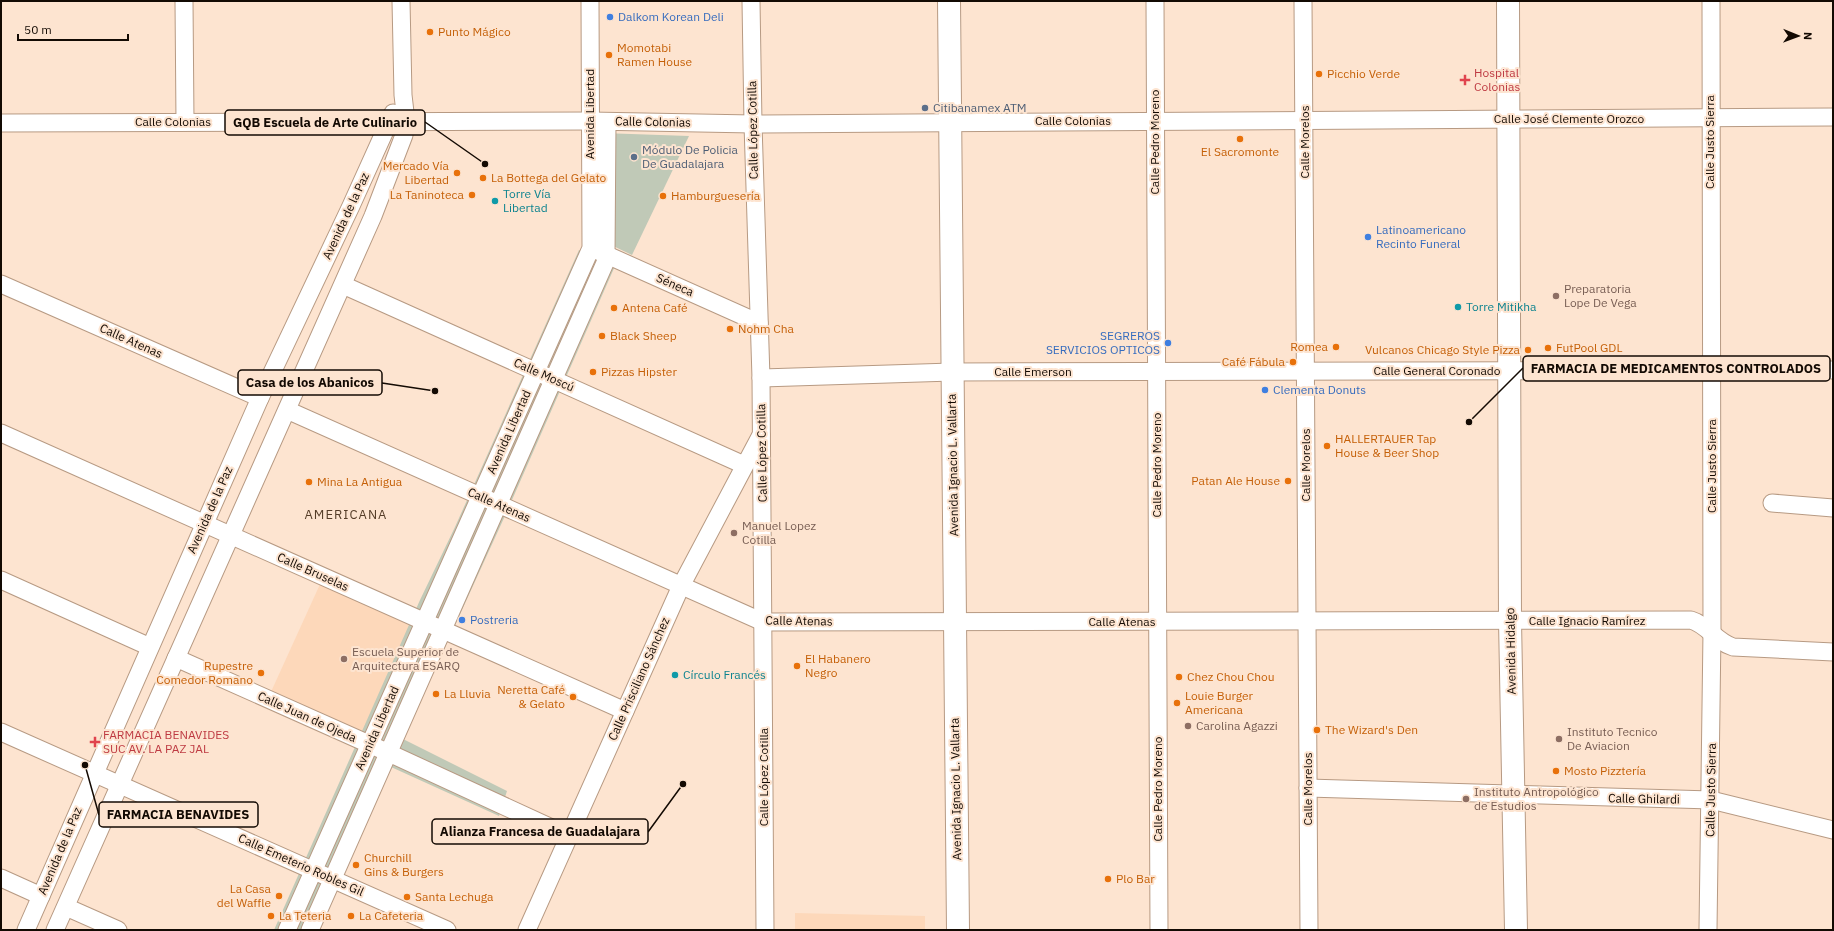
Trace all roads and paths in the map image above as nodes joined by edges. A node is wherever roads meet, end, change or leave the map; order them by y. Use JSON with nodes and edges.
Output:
{"nodes":[{"id":1,"x":184,"y":1,"type":"edge"},
{"id":2,"x":401,"y":1,"type":"edge"},
{"id":3,"x":590,"y":1,"type":"edge"},
{"id":4,"x":751,"y":1,"type":"edge"},
{"id":5,"x":949,"y":1,"type":"edge"},
{"id":6,"x":1155,"y":1,"type":"edge"},
{"id":7,"x":1303,"y":1,"type":"edge"},
{"id":8,"x":1508,"y":1,"type":"edge"},
{"id":9,"x":1711,"y":1,"type":"edge"},
{"id":10,"x":403,"y":95,"type":"junction"},
{"id":11,"x":1833,"y":117,"type":"edge"},
{"id":12,"x":1710,"y":118,"type":"junction"},
{"id":13,"x":1509,"y":119,"type":"junction"},
{"id":14,"x":1155,"y":120,"type":"junction"},
{"id":15,"x":1305,"y":120,"type":"junction"},
{"id":16,"x":406,"y":121,"type":"junction"},
{"id":17,"x":1,"y":122,"type":"edge"},
{"id":18,"x":185,"y":122,"type":"junction"},
{"id":19,"x":388,"y":122,"type":"junction"},
{"id":20,"x":599,"y":122,"type":"junction"},
{"id":21,"x":950,"y":122,"type":"junction"},
{"id":22,"x":753,"y":124,"type":"junction"},
{"id":23,"x":601,"y":253,"type":"junction"},
{"id":24,"x":1,"y":284,"type":"edge"},
{"id":25,"x":343,"y":285,"type":"junction"},
{"id":26,"x":759,"y":322,"type":"junction"},
{"id":27,"x":1712,"y":370,"type":"junction"},
{"id":28,"x":1833,"y":370,"type":"edge"},
{"id":29,"x":1306,"y":371,"type":"junction"},
{"id":30,"x":1510,"y":371,"type":"junction"},
{"id":31,"x":536,"y":372,"type":"junction"},
{"id":32,"x":952,"y":372,"type":"junction"},
{"id":33,"x":1156,"y":372,"type":"junction"},
{"id":34,"x":761,"y":378,"type":"junction"},
{"id":35,"x":554,"y":380,"type":"junction"},
{"id":36,"x":260,"y":398,"type":"junction"},
{"id":37,"x":287,"y":410,"type":"junction"},
{"id":38,"x":1,"y":433,"type":"edge"},
{"id":39,"x":762,"y":433,"type":"junction"},
{"id":40,"x":744,"y":465,"type":"junction"},
{"id":41,"x":480,"y":496,"type":"junction"},
{"id":42,"x":1772,"y":503,"type":"dead end"},
{"id":43,"x":499,"y":504,"type":"junction"},
{"id":44,"x":1833,"y":508,"type":"edge"},
{"id":45,"x":204,"y":524,"type":"junction"},
{"id":46,"x":231,"y":535,"type":"junction"},
{"id":47,"x":1,"y":580,"type":"edge"},
{"id":48,"x":681,"y":586,"type":"junction"},
{"id":49,"x":1307,"y":621,"type":"junction"},
{"id":50,"x":1510,"y":621,"type":"junction"},
{"id":51,"x":424,"y":622,"type":"junction"},
{"id":52,"x":763,"y":622,"type":"junction"},
{"id":53,"x":955,"y":622,"type":"junction"},
{"id":54,"x":1158,"y":622,"type":"junction"},
{"id":55,"x":443,"y":630,"type":"junction"},
{"id":56,"x":1712,"y":632,"type":"junction"},
{"id":57,"x":150,"y":647,"type":"junction"},
{"id":58,"x":1833,"y":652,"type":"edge"},
{"id":59,"x":176,"y":658,"type":"junction"},
{"id":60,"x":625,"y":711,"type":"junction"},
{"id":61,"x":1,"y":732,"type":"edge"},
{"id":62,"x":370,"y":745,"type":"junction"},
{"id":63,"x":389,"y":752,"type":"junction"},
{"id":64,"x":94,"y":774,"type":"junction"},
{"id":65,"x":120,"y":785,"type":"junction"},
{"id":66,"x":1308,"y":788,"type":"junction"},
{"id":67,"x":1514,"y":796,"type":"junction"},
{"id":68,"x":1711,"y":800,"type":"junction"},
{"id":69,"x":1833,"y":830,"type":"edge"},
{"id":70,"x":569,"y":836,"type":"junction"},
{"id":71,"x":314,"y":871,"type":"junction"},
{"id":72,"x":1,"y":878,"type":"edge"},
{"id":73,"x":333,"y":879,"type":"junction"},
{"id":74,"x":41,"y":896,"type":"junction"},
{"id":75,"x":66,"y":907,"type":"junction"},
{"id":76,"x":26,"y":930,"type":"edge"},
{"id":77,"x":56,"y":930,"type":"edge"},
{"id":78,"x":118,"y":930,"type":"edge"},
{"id":79,"x":287,"y":930,"type":"edge"},
{"id":80,"x":310,"y":930,"type":"edge"},
{"id":81,"x":447,"y":930,"type":"edge"},
{"id":82,"x":527,"y":930,"type":"edge"},
{"id":83,"x":765,"y":930,"type":"edge"},
{"id":84,"x":958,"y":930,"type":"edge"},
{"id":85,"x":1159,"y":930,"type":"edge"},
{"id":86,"x":1309,"y":930,"type":"edge"},
{"id":87,"x":1516,"y":930,"type":"edge"},
{"id":88,"x":1708,"y":930,"type":"edge"}],
"edges":[{"from":1,"to":18,"type":"street"},
{"from":2,"to":10,"type":"street","name":"Avenida de la Paz"},
{"from":3,"to":20,"type":"street","name":"Avenida Libertad"},
{"from":4,"to":22,"type":"street","name":"Calle López Cotilla"},
{"from":5,"to":21,"type":"main road","name":"Avenida Ignacio L. Vallarta"},
{"from":6,"to":14,"type":"street","name":"Calle Pedro Moreno"},
{"from":7,"to":15,"type":"street","name":"Calle Morelos"},
{"from":8,"to":13,"type":"main road"},
{"from":9,"to":12,"type":"street","name":"Calle Justo Sierra"},
{"from":10,"to":16,"type":"street","name":"Avenida de la Paz"},
{"from":10,"to":19,"type":"street","name":"Avenida de la Paz"},
{"from":11,"to":12,"type":"street","name":"Calle José Clemente Orozco"},
{"from":12,"to":13,"type":"street","name":"Calle José Clemente Orozco"},
{"from":12,"to":27,"type":"street","name":"Calle Justo Sierra"},
{"from":13,"to":15,"type":"street","name":"Calle José Clemente Orozco"},
{"from":13,"to":30,"type":"main road","name":"Avenida Hidalgo"},
{"from":14,"to":15,"type":"street","name":"Calle Colonias"},
{"from":14,"to":21,"type":"street","name":"Calle Colonias"},
{"from":14,"to":33,"type":"street","name":"Calle Pedro Moreno"},
{"from":15,"to":29,"type":"street","name":"Calle Morelos"},
{"from":16,"to":19,"type":"street","name":"Calle Colonias"},
{"from":16,"to":20,"type":"street","name":"Calle Colonias"},
{"from":16,"to":25,"type":"street","name":"Avenida de la Paz"},
{"from":17,"to":18,"type":"street","name":"Calle Colonias"},
{"from":18,"to":19,"type":"street","name":"Calle Colonias"},
{"from":19,"to":36,"type":"street","name":"Avenida de la Paz"},
{"from":20,"to":22,"type":"street","name":"Calle Colonias"},
{"from":20,"to":23,"type":"street","name":"Avenida Libertad"},
{"from":21,"to":22,"type":"street","name":"Calle Colonias"},
{"from":21,"to":32,"type":"main road","name":"Avenida Ignacio L. Vallarta"},
{"from":22,"to":26,"type":"street","name":"Calle López Cotilla"},
{"from":23,"to":26,"type":"street","name":"Séneca"},
{"from":23,"to":31,"type":"street","name":"Avenida Libertad"},
{"from":23,"to":35,"type":"street","name":"Avenida Libertad"},
{"from":24,"to":36,"type":"street","name":"Calle Atenas"},
{"from":25,"to":31,"type":"street","name":"Calle Moscú"},
{"from":25,"to":37,"type":"street","name":"Avenida de la Paz"},
{"from":26,"to":34,"type":"street","name":"Calle López Cotilla"},
{"from":27,"to":28,"type":"street","name":"Calle General Coronado"},
{"from":27,"to":30,"type":"street","name":"Calle General Coronado"},
{"from":27,"to":56,"type":"street","name":"Calle Justo Sierra"},
{"from":29,"to":30,"type":"street","name":"Calle General Coronado"},
{"from":29,"to":33,"type":"street","name":"Calle Emerson"},
{"from":29,"to":49,"type":"street","name":"Calle Morelos"},
{"from":30,"to":50,"type":"main road","name":"Avenida Hidalgo"},
{"from":31,"to":35,"type":"street","name":"Calle Moscú"},
{"from":31,"to":41,"type":"street","name":"Avenida Libertad"},
{"from":32,"to":33,"type":"street","name":"Calle Emerson"},
{"from":32,"to":34,"type":"street","name":"Calle Emerson"},
{"from":32,"to":53,"type":"main road","name":"Avenida Ignacio L. Vallarta"},
{"from":33,"to":54,"type":"street","name":"Calle Pedro Moreno"},
{"from":34,"to":39,"type":"street","name":"Calle López Cotilla"},
{"from":35,"to":40,"type":"street","name":"Calle Moscú"},
{"from":35,"to":43,"type":"street","name":"Avenida Libertad"},
{"from":36,"to":45,"type":"street","name":"Avenida de la Paz"},
{"from":37,"to":41,"type":"street","name":"Calle Atenas"},
{"from":37,"to":46,"type":"street","name":"Avenida de la Paz"},
{"from":38,"to":45,"type":"street","name":"Calle Bruselas"},
{"from":39,"to":40,"type":"street","name":"Calle Prisciliano Sánchez"},
{"from":39,"to":52,"type":"street","name":"Calle López Cotilla"},
{"from":40,"to":48,"type":"street","name":"Calle Prisciliano Sánchez"},
{"from":41,"to":43,"type":"street","name":"Calle Atenas"},
{"from":41,"to":51,"type":"street","name":"Avenida Libertad"},
{"from":42,"to":44,"type":"street"},
{"from":43,"to":48,"type":"street","name":"Calle Atenas"},
{"from":43,"to":55,"type":"street","name":"Avenida Libertad"},
{"from":45,"to":46,"type":"street","name":"Calle Bruselas"},
{"from":45,"to":57,"type":"street","name":"Avenida de la Paz"},
{"from":46,"to":51,"type":"street","name":"Calle Bruselas"},
{"from":46,"to":59,"type":"street","name":"Avenida de la Paz"},
{"from":47,"to":57,"type":"street"},
{"from":48,"to":52,"type":"street","name":"Calle Atenas"},
{"from":48,"to":60,"type":"street","name":"Calle Prisciliano Sánchez"},
{"from":49,"to":50,"type":"street","name":"Calle Ignacio Ramírez"},
{"from":49,"to":54,"type":"street","name":"Calle Atenas"},
{"from":49,"to":66,"type":"street","name":"Calle Morelos"},
{"from":50,"to":56,"type":"street","name":"Calle Ignacio Ramírez"},
{"from":50,"to":67,"type":"main road","name":"Avenida Hidalgo"},
{"from":51,"to":55,"type":"street","name":"Calle Bruselas"},
{"from":51,"to":62,"type":"street","name":"Avenida Libertad"},
{"from":52,"to":53,"type":"street","name":"Calle Atenas"},
{"from":52,"to":83,"type":"street","name":"Calle López Cotilla"},
{"from":53,"to":54,"type":"street","name":"Calle Atenas"},
{"from":53,"to":84,"type":"main road","name":"Avenida Ignacio L. Vallarta"},
{"from":54,"to":85,"type":"street","name":"Calle Pedro Moreno"},
{"from":55,"to":60,"type":"street","name":"Calle Bruselas"},
{"from":55,"to":63,"type":"street","name":"Avenida Libertad"},
{"from":56,"to":58,"type":"street","name":"Calle Ignacio Ramírez"},
{"from":56,"to":68,"type":"street","name":"Calle Justo Sierra"},
{"from":57,"to":64,"type":"street","name":"Avenida de la Paz"},
{"from":59,"to":62,"type":"street","name":"Calle Juan de Ojeda"},
{"from":59,"to":65,"type":"street","name":"Avenida de la Paz"},
{"from":60,"to":70,"type":"street","name":"Calle Prisciliano Sánchez"},
{"from":61,"to":64,"type":"street","name":"Calle Emeterio Robles Gil"},
{"from":62,"to":63,"type":"street","name":"Calle Juan de Ojeda"},
{"from":62,"to":71,"type":"street","name":"Avenida Libertad"},
{"from":63,"to":70,"type":"street","name":"Calle Juan de Ojeda"},
{"from":63,"to":73,"type":"street","name":"Avenida Libertad"},
{"from":64,"to":65,"type":"street","name":"Calle Emeterio Robles Gil"},
{"from":64,"to":74,"type":"street","name":"Avenida de la Paz"},
{"from":65,"to":71,"type":"street","name":"Calle Emeterio Robles Gil"},
{"from":65,"to":75,"type":"street","name":"Avenida de la Paz"},
{"from":66,"to":67,"type":"street","name":"Calle Ghilardi"},
{"from":66,"to":86,"type":"street","name":"Calle Morelos"},
{"from":67,"to":68,"type":"street","name":"Calle Ghilardi"},
{"from":67,"to":87,"type":"main road","name":"Avenida Hidalgo"},
{"from":68,"to":69,"type":"street","name":"Calle Ghilardi"},
{"from":68,"to":88,"type":"street","name":"Calle Justo Sierra"},
{"from":70,"to":82,"type":"street","name":"Calle Prisciliano Sánchez"},
{"from":71,"to":73,"type":"street","name":"Calle Emeterio Robles Gil"},
{"from":71,"to":79,"type":"street","name":"Avenida Libertad"},
{"from":72,"to":74,"type":"street"},
{"from":73,"to":80,"type":"street","name":"Avenida Libertad"},
{"from":73,"to":81,"type":"street","name":"Calle Emeterio Robles Gil"},
{"from":74,"to":76,"type":"street","name":"Avenida de la Paz"},
{"from":75,"to":77,"type":"street","name":"Avenida de la Paz"},
{"from":75,"to":78,"type":"street"}]}
